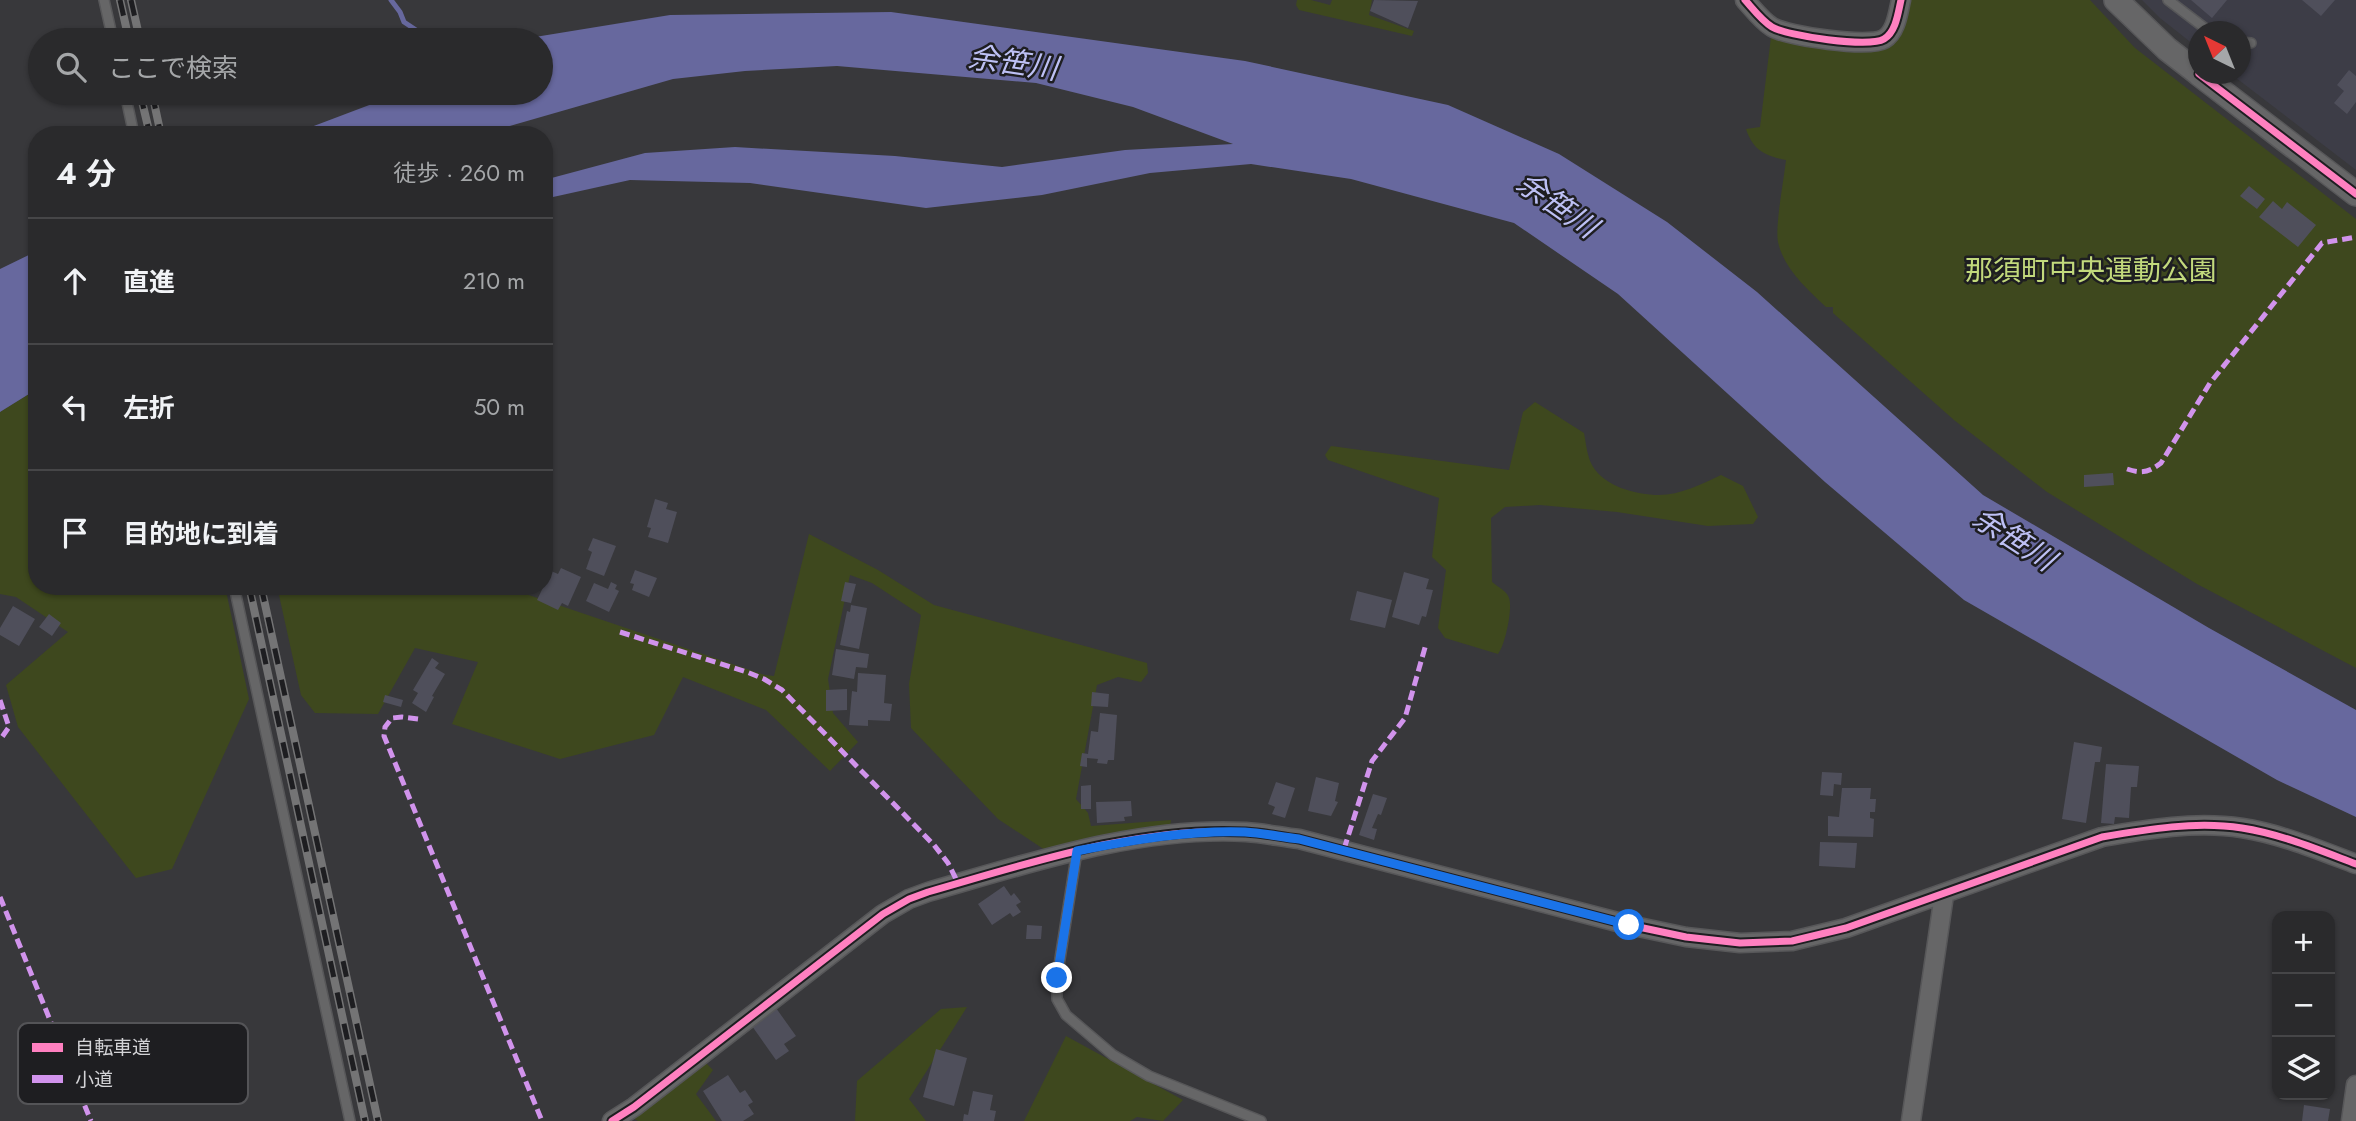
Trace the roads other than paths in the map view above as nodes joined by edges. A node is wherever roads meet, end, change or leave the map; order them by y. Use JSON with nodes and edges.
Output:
{"nodes":[{"id":1,"x":104,"y":0,"type":"edge"},
{"id":2,"x":1745,"y":0,"type":"edge"},
{"id":3,"x":1901,"y":0,"type":"edge"},
{"id":4,"x":2116,"y":0,"type":"edge"},
{"id":5,"x":2168,"y":0,"type":"edge"},
{"id":6,"x":2196,"y":21,"type":"edge"},
{"id":7,"x":110,"y":28,"type":"edge"},
{"id":8,"x":2188,"y":64,"type":"edge"},
{"id":9,"x":2213,"y":84,"type":"edge"},
{"id":10,"x":128,"y":105,"type":"edge"},
{"id":11,"x":132,"y":126,"type":"edge"},
{"id":12,"x":2356,"y":194,"type":"edge"},
{"id":13,"x":236,"y":595,"type":"edge"},
{"id":14,"x":1077,"y":851,"type":"junction"},
{"id":15,"x":2356,"y":864,"type":"edge"},
{"id":16,"x":1944,"y":895,"type":"junction"},
{"id":17,"x":2356,"y":1084,"type":"edge"},
{"id":18,"x":350,"y":1121,"type":"edge"},
{"id":19,"x":612,"y":1121,"type":"edge"},
{"id":20,"x":1261,"y":1121,"type":"edge"},
{"id":21,"x":1911,"y":1121,"type":"edge"},
{"id":22,"x":2351,"y":1121,"type":"edge"}],
"edges":[{"from":1,"to":7,"type":"lane"},
{"from":2,"to":3,"type":"street"},
{"from":4,"to":8,"type":"street"},
{"from":5,"to":6,"type":"lane"},
{"from":9,"to":12,"type":"street"},
{"from":10,"to":11,"type":"lane"},
{"from":13,"to":18,"type":"lane"},
{"from":14,"to":16,"type":"street"},
{"from":14,"to":19,"type":"street"},
{"from":14,"to":20,"type":"lane"},
{"from":15,"to":16,"type":"street"},
{"from":16,"to":21,"type":"street"},
{"from":17,"to":22,"type":"street"}]}
